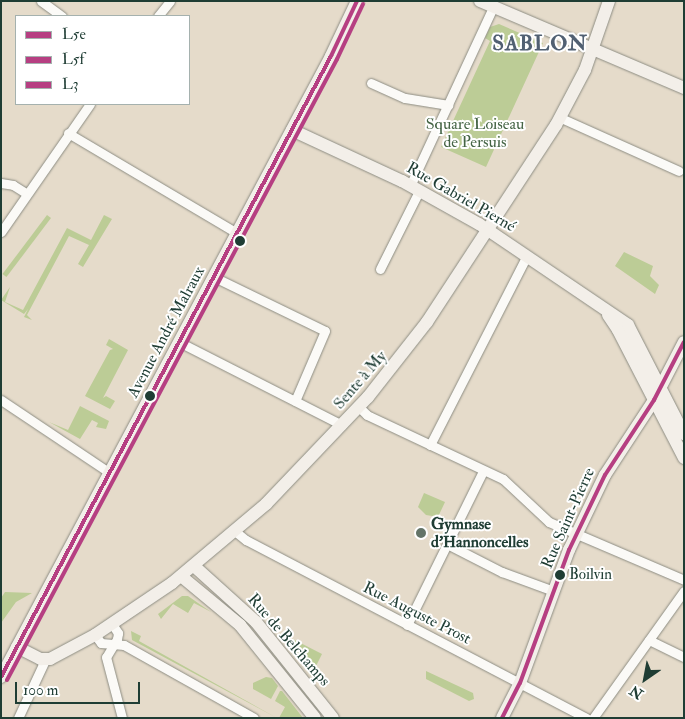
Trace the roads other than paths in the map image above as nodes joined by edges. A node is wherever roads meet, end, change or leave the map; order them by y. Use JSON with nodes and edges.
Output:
{"nodes":[{"id":1,"x":41,"y":1,"type":"edge"},
{"id":2,"x":170,"y":1,"type":"edge"},
{"id":3,"x":357,"y":1,"type":"edge"},
{"id":4,"x":480,"y":1,"type":"edge"},
{"id":5,"x":609,"y":1,"type":"edge"},
{"id":6,"x":493,"y":6,"type":"junction"},
{"id":7,"x":61,"y":15,"type":"edge"},
{"id":8,"x":159,"y":15,"type":"edge"},
{"id":9,"x":592,"y":49,"type":"junction"},
{"id":10,"x":371,"y":82,"type":"dead end"},
{"id":11,"x":684,"y":88,"type":"edge"},
{"id":12,"x":89,"y":105,"type":"edge"},
{"id":13,"x":448,"y":105,"type":"junction"},
{"id":14,"x":561,"y":118,"type":"junction"},
{"id":15,"x":292,"y":130,"type":"junction"},
{"id":16,"x":68,"y":133,"type":"junction"},
{"id":17,"x":679,"y":171,"type":"dead end"},
{"id":18,"x":1,"y":183,"type":"edge"},
{"id":19,"x":415,"y":188,"type":"junction"},
{"id":20,"x":26,"y":193,"type":"junction"},
{"id":21,"x":488,"y":230,"type":"junction"},
{"id":22,"x":1,"y":232,"type":"edge"},
{"id":23,"x":237,"y":233,"type":"junction"},
{"id":24,"x":526,"y":256,"type":"junction"},
{"id":25,"x":380,"y":269,"type":"dead end"},
{"id":26,"x":214,"y":277,"type":"junction"},
{"id":27,"x":179,"y":342,"type":"junction"},
{"id":28,"x":684,"y":342,"type":"edge"},
{"id":29,"x":681,"y":357,"type":"edge"},
{"id":30,"x":658,"y":394,"type":"junction"},
{"id":31,"x":1,"y":400,"type":"edge"},
{"id":32,"x":295,"y":402,"type":"junction"},
{"id":33,"x":359,"y":407,"type":"junction"},
{"id":34,"x":342,"y":425,"type":"junction"},
{"id":35,"x":684,"y":434,"type":"edge"},
{"id":36,"x":430,"y":445,"type":"junction"},
{"id":37,"x":684,"y":458,"type":"edge"},
{"id":38,"x":483,"y":470,"type":"junction"},
{"id":39,"x":110,"y":473,"type":"junction"},
{"id":40,"x":236,"y":532,"type":"junction"},
{"id":41,"x":576,"y":535,"type":"junction"},
{"id":42,"x":447,"y":544,"type":"junction"},
{"id":43,"x":194,"y":566,"type":"junction"},
{"id":44,"x":181,"y":576,"type":"junction"},
{"id":45,"x":684,"y":580,"type":"edge"},
{"id":46,"x":554,"y":591,"type":"junction"},
{"id":47,"x":684,"y":591,"type":"edge"},
{"id":48,"x":112,"y":624,"type":"junction"},
{"id":49,"x":408,"y":625,"type":"junction"},
{"id":50,"x":95,"y":635,"type":"junction"},
{"id":51,"x":649,"y":640,"type":"junction"},
{"id":52,"x":114,"y":645,"type":"junction"},
{"id":53,"x":17,"y":648,"type":"junction"},
{"id":54,"x":282,"y":654,"type":"junction"},
{"id":55,"x":684,"y":657,"type":"edge"},
{"id":56,"x":45,"y":660,"type":"junction"},
{"id":57,"x":272,"y":662,"type":"junction"},
{"id":58,"x":1,"y":677,"type":"edge"},
{"id":59,"x":520,"y":683,"type":"junction"},
{"id":60,"x":18,"y":718,"type":"edge"},
{"id":61,"x":122,"y":718,"type":"edge"},
{"id":62,"x":254,"y":718,"type":"edge"},
{"id":63,"x":315,"y":718,"type":"edge"},
{"id":64,"x":333,"y":718,"type":"edge"},
{"id":65,"x":502,"y":718,"type":"edge"},
{"id":66,"x":586,"y":718,"type":"edge"},
{"id":67,"x":593,"y":718,"type":"edge"}],
"edges":[{"from":1,"to":7,"type":"street"},
{"from":2,"to":8,"type":"street"},
{"from":3,"to":15,"type":"street","name":"Avenue André Malraux"},
{"from":4,"to":6,"type":"street"},
{"from":5,"to":9,"type":"street","name":"Sente à My"},
{"from":6,"to":9,"type":"street"},
{"from":6,"to":13,"type":"street"},
{"from":9,"to":11,"type":"street"},
{"from":9,"to":14,"type":"street","name":"Sente à My"},
{"from":10,"to":13,"type":"street"},
{"from":12,"to":16,"type":"street"},
{"from":13,"to":19,"type":"street"},
{"from":14,"to":17,"type":"street"},
{"from":14,"to":21,"type":"street","name":"Sente à My"},
{"from":15,"to":19,"type":"street","name":"Rue Gabriel Pierné"},
{"from":15,"to":23,"type":"street","name":"Avenue André Malraux"},
{"from":16,"to":20,"type":"street"},
{"from":16,"to":23,"type":"street"},
{"from":18,"to":20,"type":"street"},
{"from":19,"to":21,"type":"street","name":"Rue Gabriel Pierné"},
{"from":19,"to":25,"type":"street"},
{"from":20,"to":22,"type":"street"},
{"from":21,"to":24,"type":"street","name":"Rue Gabriel Pierné"},
{"from":21,"to":33,"type":"street","name":"Sente à My"},
{"from":23,"to":26,"type":"street","name":"Avenue André Malraux"},
{"from":24,"to":30,"type":"street","name":"Rue Gabriel Pierné"},
{"from":24,"to":36,"type":"street"},
{"from":26,"to":27,"type":"street","name":"Avenue André Malraux"},
{"from":26,"to":32,"type":"street"},
{"from":27,"to":32,"type":"street"},
{"from":27,"to":39,"type":"street","name":"Avenue André Malraux"},
{"from":28,"to":29,"type":"street","name":"Rue Saint-Pierre"},
{"from":29,"to":30,"type":"street","name":"Rue Saint-Pierre"},
{"from":30,"to":35,"type":"street"},
{"from":30,"to":37,"type":"street"},
{"from":30,"to":41,"type":"street","name":"Rue Saint-Pierre"},
{"from":31,"to":39,"type":"street"},
{"from":32,"to":34,"type":"street"},
{"from":33,"to":34,"type":"street","name":"Sente à My"},
{"from":33,"to":36,"type":"street"},
{"from":34,"to":40,"type":"street","name":"Sente à My"},
{"from":36,"to":38,"type":"street"},
{"from":38,"to":41,"type":"street"},
{"from":38,"to":42,"type":"street"},
{"from":39,"to":53,"type":"street","name":"Avenue André Malraux"},
{"from":40,"to":43,"type":"street","name":"Sente à My"},
{"from":40,"to":49,"type":"street","name":"Rue Auguste Prost"},
{"from":41,"to":45,"type":"street"},
{"from":41,"to":46,"type":"street","name":"Rue Saint-Pierre"},
{"from":42,"to":46,"type":"street"},
{"from":42,"to":49,"type":"street"},
{"from":43,"to":44,"type":"street","name":"Sente à My"},
{"from":43,"to":54,"type":"street","name":"Rue de Belchamps"},
{"from":44,"to":48,"type":"street","name":"Sente à My"},
{"from":44,"to":57,"type":"street","name":"Rue de Belchamps"},
{"from":46,"to":59,"type":"street","name":"Rue Saint-Pierre"},
{"from":47,"to":51,"type":"street"},
{"from":48,"to":50,"type":"street","name":"Sente à My"},
{"from":48,"to":52,"type":"street"},
{"from":49,"to":59,"type":"street","name":"Rue Auguste Prost"},
{"from":50,"to":52,"type":"street"},
{"from":50,"to":56,"type":"street","name":"Sente à My"},
{"from":51,"to":55,"type":"street"},
{"from":51,"to":67,"type":"street"},
{"from":52,"to":61,"type":"street"},
{"from":52,"to":62,"type":"street"},
{"from":53,"to":56,"type":"street"},
{"from":53,"to":58,"type":"street","name":"Avenue André Malraux"},
{"from":54,"to":57,"type":"street"},
{"from":54,"to":64,"type":"street","name":"Rue de Belchamps"},
{"from":56,"to":60,"type":"street"},
{"from":57,"to":63,"type":"street","name":"Rue de Belchamps"},
{"from":59,"to":65,"type":"street","name":"Rue Saint-Pierre"},
{"from":59,"to":66,"type":"street","name":"Rue Auguste Prost"}]}
